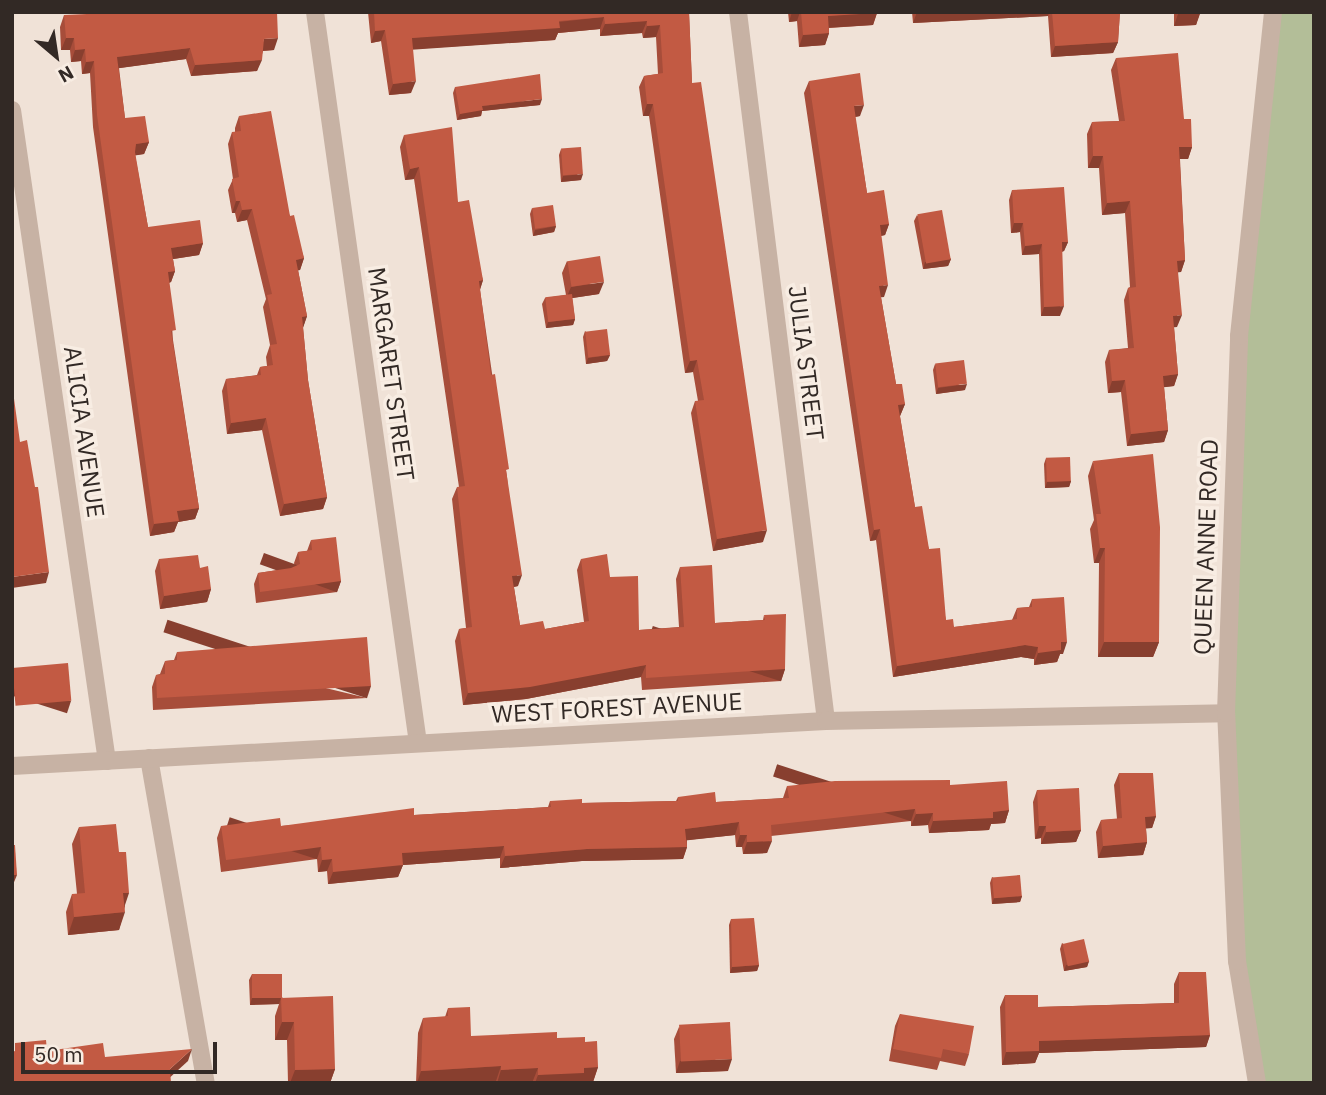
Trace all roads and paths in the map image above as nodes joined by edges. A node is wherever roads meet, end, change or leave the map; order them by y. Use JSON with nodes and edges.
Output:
{"nodes":[{"id":1,"x":315,"y":12,"type":"edge"},
{"id":2,"x":738,"y":12,"type":"edge"},
{"id":3,"x":1273,"y":12,"type":"edge"},
{"id":4,"x":12,"y":110,"type":"edge"},
{"id":5,"x":1226,"y":713,"type":"junction"},
{"id":6,"x":827,"y":721,"type":"junction"},
{"id":7,"x":418,"y":743,"type":"junction"},
{"id":8,"x":149,"y":758,"type":"junction"},
{"id":9,"x":107,"y":761,"type":"junction"},
{"id":10,"x":12,"y":766,"type":"edge"},
{"id":11,"x":206,"y":1083,"type":"edge"},
{"id":12,"x":1256,"y":1083,"type":"edge"}],
"edges":[{"from":1,"to":7,"type":"street","name":"MARGARET STREET"},
{"from":2,"to":6,"type":"street","name":"JULIA STREET"},
{"from":3,"to":5,"type":"street","name":"QUEEN ANNE ROAD"},
{"from":4,"to":9,"type":"street","name":"ALICIA AVENUE"},
{"from":5,"to":6,"type":"street","name":"WEST FOREST AVENUE"},
{"from":5,"to":12,"type":"street","name":"QUEEN ANNE ROAD"},
{"from":6,"to":7,"type":"street","name":"WEST FOREST AVENUE"},
{"from":7,"to":8,"type":"street","name":"WEST FOREST AVENUE"},
{"from":8,"to":9,"type":"street","name":"WEST FOREST AVENUE"},
{"from":8,"to":11,"type":"street"},
{"from":9,"to":10,"type":"street","name":"WEST FOREST AVENUE"}]}
